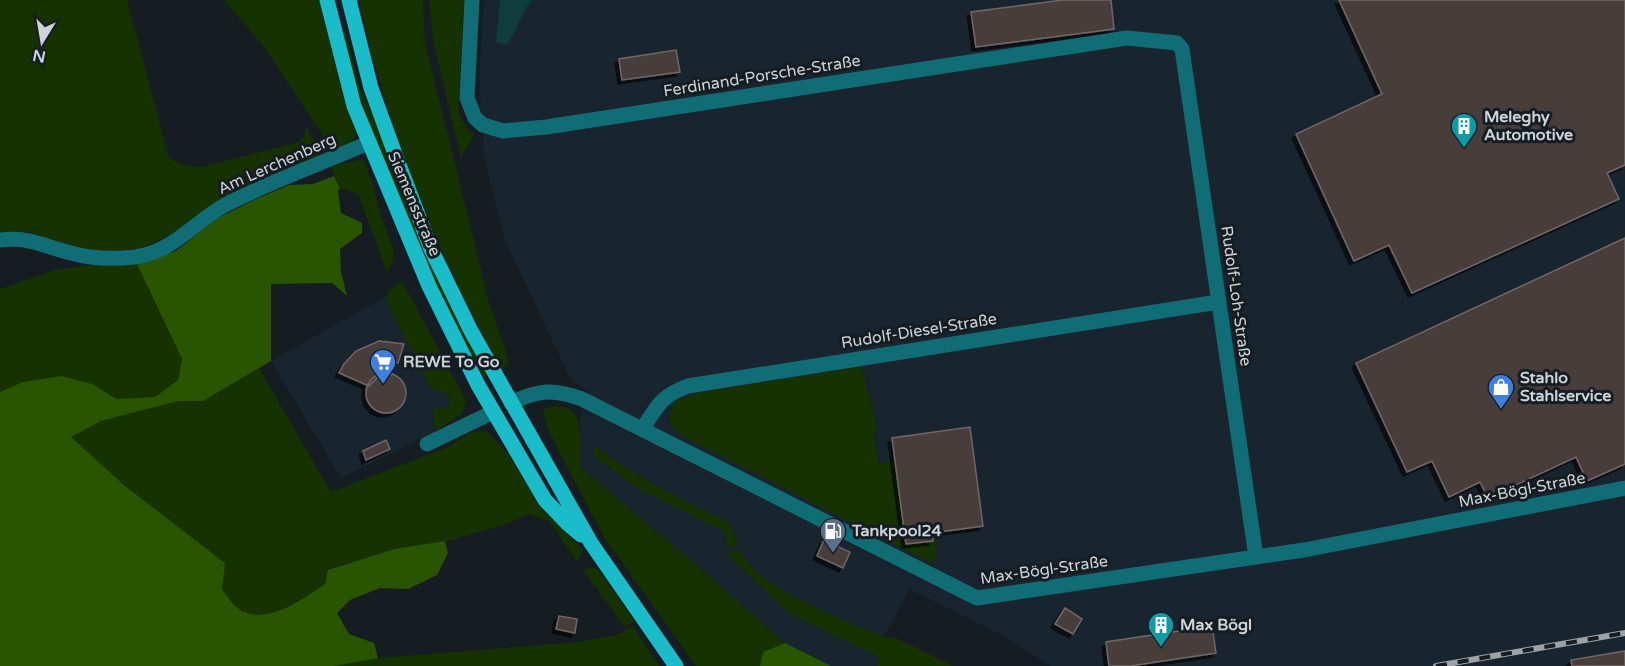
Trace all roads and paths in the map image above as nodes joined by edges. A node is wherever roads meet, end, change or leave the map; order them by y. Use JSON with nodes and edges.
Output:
{"nodes":[{"id":1,"x":327,"y":0,"type":"edge"},
{"id":2,"x":349,"y":0,"type":"edge"},
{"id":3,"x":472,"y":0,"type":"edge"},
{"id":4,"x":1177,"y":43,"type":"joint"},
{"id":5,"x":368,"y":143,"type":"junction"},
{"id":6,"x":0,"y":240,"type":"edge"},
{"id":7,"x":1218,"y":302,"type":"junction"},
{"id":8,"x":511,"y":403,"type":"junction"},
{"id":9,"x":493,"y":412,"type":"junction"},
{"id":10,"x":643,"y":428,"type":"junction"},
{"id":11,"x":426,"y":444,"type":"dead end"},
{"id":12,"x":1625,"y":488,"type":"edge"},
{"id":13,"x":591,"y":543,"type":"junction"},
{"id":14,"x":1256,"y":557,"type":"junction"},
{"id":15,"x":676,"y":666,"type":"edge"}],
"edges":[{"from":1,"to":5,"type":"main road","name":"Siemensstraße"},
{"from":2,"to":8,"type":"main road","name":"Siemensstraße"},
{"from":3,"to":4,"type":"street","name":"Ferdinand-Porsche-Straße"},
{"from":4,"to":7,"type":"street","name":"Rudolf-Loh-Straße"},
{"from":5,"to":6,"type":"street","name":"Am Lerchenberg"},
{"from":5,"to":9,"type":"main road","name":"Siemensstraße"},
{"from":7,"to":10,"type":"street","name":"Rudolf-Diesel-Straße"},
{"from":7,"to":14,"type":"street","name":"Rudolf-Loh-Straße"},
{"from":8,"to":9,"type":"main road"},
{"from":8,"to":10,"type":"street","name":"Max-Bögl-Straße"},
{"from":8,"to":13,"type":"main road","name":"Siemensstraße"},
{"from":9,"to":11,"type":"street"},
{"from":9,"to":13,"type":"main road","name":"Siemensstraße"},
{"from":10,"to":14,"type":"street","name":"Max-Bögl-Straße"},
{"from":12,"to":14,"type":"street","name":"Max-Bögl-Straße"},
{"from":13,"to":15,"type":"main road"}]}
